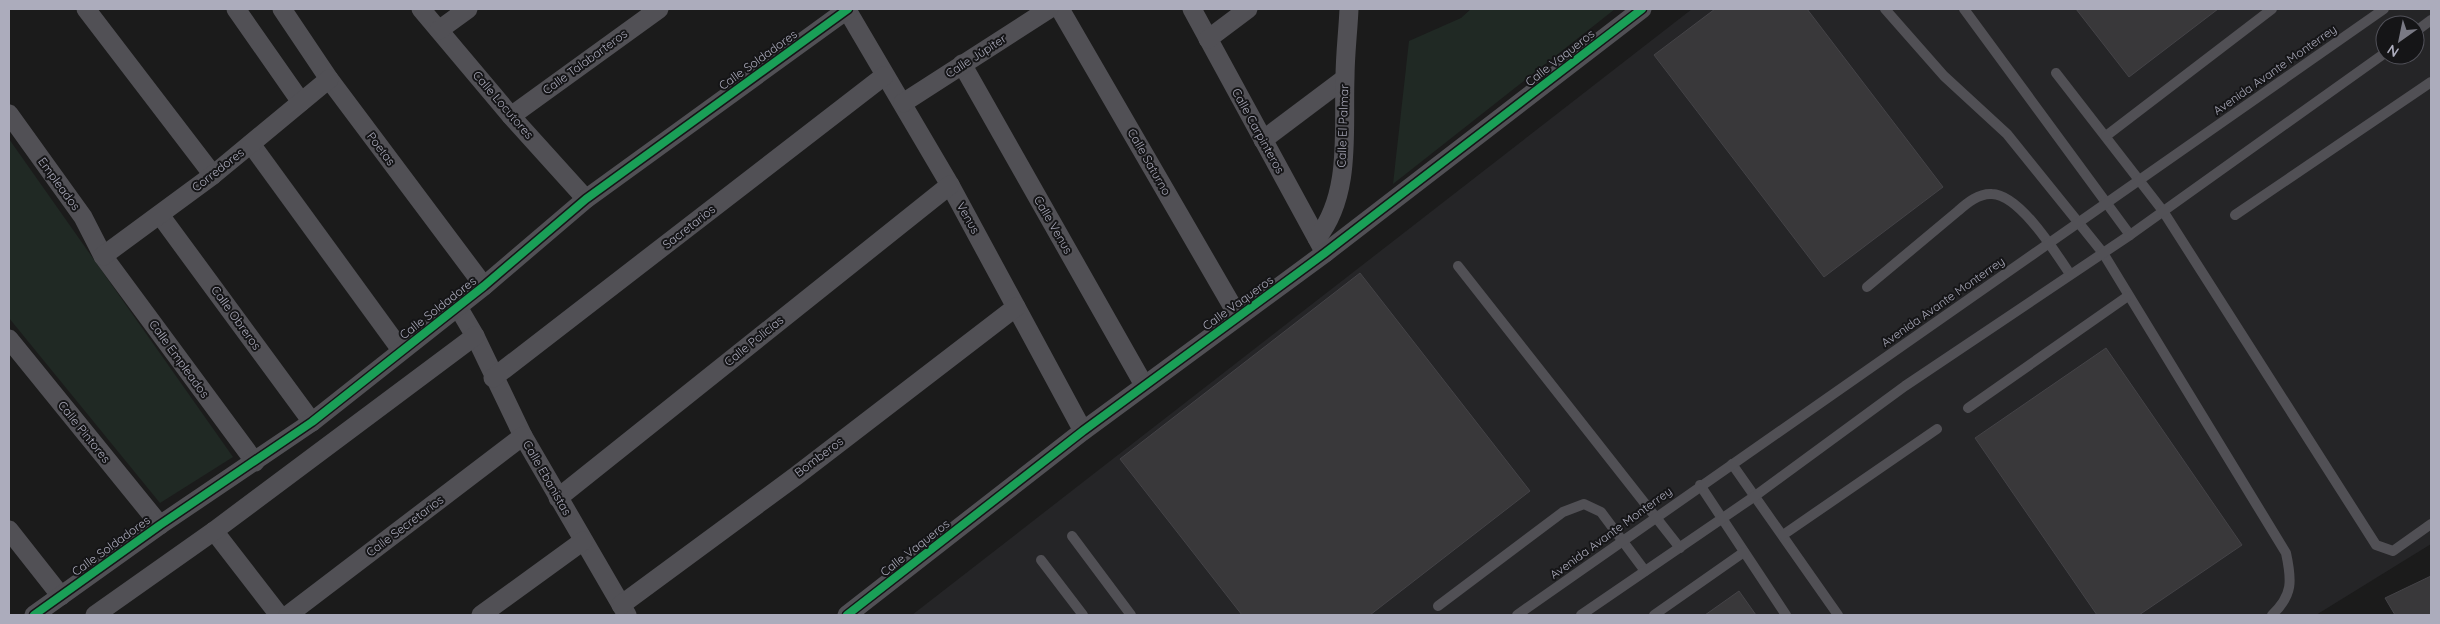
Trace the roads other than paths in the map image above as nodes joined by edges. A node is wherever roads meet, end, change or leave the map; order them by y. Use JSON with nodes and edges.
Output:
{"nodes":[{"id":1,"x":86,"y":9,"type":"edge"},
{"id":2,"x":236,"y":9,"type":"edge"},
{"id":3,"x":282,"y":9,"type":"edge"},
{"id":4,"x":421,"y":9,"type":"edge"},
{"id":5,"x":468,"y":9,"type":"edge"},
{"id":6,"x":659,"y":9,"type":"edge"},
{"id":7,"x":847,"y":9,"type":"edge"},
{"id":8,"x":1049,"y":9,"type":"edge"},
{"id":9,"x":1060,"y":9,"type":"edge"},
{"id":10,"x":1192,"y":9,"type":"edge"},
{"id":11,"x":1248,"y":9,"type":"edge"},
{"id":12,"x":1349,"y":9,"type":"edge"},
{"id":13,"x":1642,"y":9,"type":"edge"},
{"id":14,"x":1885,"y":9,"type":"edge"},
{"id":15,"x":1964,"y":9,"type":"edge"},
{"id":16,"x":2272,"y":9,"type":"edge"},
{"id":17,"x":2384,"y":9,"type":"edge"},
{"id":18,"x":438,"y":30,"type":"junction"},
{"id":19,"x":1208,"y":39,"type":"junction"},
{"id":20,"x":2375,"y":60,"type":"edge"},
{"id":21,"x":962,"y":64,"type":"junction"},
{"id":22,"x":2056,"y":73,"type":"dead end"},
{"id":23,"x":884,"y":76,"type":"junction"},
{"id":24,"x":329,"y":79,"type":"junction"},
{"id":25,"x":1344,"y":79,"type":"junction"},
{"id":26,"x":2431,"y":82,"type":"edge"},
{"id":27,"x":301,"y":102,"type":"junction"},
{"id":28,"x":903,"y":103,"type":"junction"},
{"id":29,"x":9,"y":114,"type":"edge"},
{"id":30,"x":511,"y":116,"type":"junction"},
{"id":31,"x":2106,"y":136,"type":"junction"},
{"id":32,"x":1263,"y":140,"type":"junction"},
{"id":33,"x":251,"y":144,"type":"junction"},
{"id":34,"x":213,"y":175,"type":"junction"},
{"id":35,"x":2140,"y":179,"type":"junction"},
{"id":36,"x":950,"y":185,"type":"junction"},
{"id":37,"x":586,"y":199,"type":"junction"},
{"id":38,"x":2107,"y":202,"type":"junction"},
{"id":39,"x":2163,"y":211,"type":"junction"},
{"id":40,"x":160,"y":215,"type":"junction"},
{"id":41,"x":2235,"y":215,"type":"dead end"},
{"id":42,"x":2078,"y":224,"type":"junction"},
{"id":43,"x":2130,"y":235,"type":"junction"},
{"id":44,"x":2049,"y":244,"type":"junction"},
{"id":45,"x":1321,"y":245,"type":"junction"},
{"id":46,"x":2103,"y":253,"type":"junction"},
{"id":47,"x":103,"y":256,"type":"junction"},
{"id":48,"x":1458,"y":266,"type":"dead end"},
{"id":49,"x":2070,"y":274,"type":"junction"},
{"id":50,"x":484,"y":286,"type":"junction"},
{"id":51,"x":1867,"y":287,"type":"dead end"},
{"id":52,"x":2128,"y":296,"type":"junction"},
{"id":53,"x":458,"y":307,"type":"junction"},
{"id":54,"x":1016,"y":307,"type":"junction"},
{"id":55,"x":1238,"y":316,"type":"junction"},
{"id":56,"x":475,"y":336,"type":"junction"},
{"id":57,"x":9,"y":339,"type":"edge"},
{"id":58,"x":401,"y":350,"type":"junction"},
{"id":59,"x":493,"y":378,"type":"junction"},
{"id":60,"x":1144,"y":385,"type":"junction"},
{"id":61,"x":1968,"y":408,"type":"dead end"},
{"id":62,"x":312,"y":422,"type":"junction"},
{"id":63,"x":1937,"y":429,"type":"dead end"},
{"id":64,"x":1083,"y":431,"type":"junction"},
{"id":65,"x":523,"y":436,"type":"junction"},
{"id":66,"x":255,"y":462,"type":"junction"},
{"id":67,"x":1732,"y":464,"type":"junction"},
{"id":68,"x":1700,"y":485,"type":"junction"},
{"id":69,"x":1755,"y":496,"type":"junction"},
{"id":70,"x":558,"y":498,"type":"junction"},
{"id":71,"x":1656,"y":516,"type":"junction"},
{"id":72,"x":1722,"y":518,"type":"junction"},
{"id":73,"x":2431,"y":524,"type":"edge"},
{"id":74,"x":160,"y":525,"type":"junction"},
{"id":75,"x":9,"y":530,"type":"edge"},
{"id":76,"x":214,"y":531,"type":"junction"},
{"id":77,"x":1783,"y":534,"type":"junction"},
{"id":78,"x":1072,"y":536,"type":"dead end"},
{"id":79,"x":583,"y":541,"type":"junction"},
{"id":80,"x":1623,"y":541,"type":"junction"},
{"id":81,"x":1680,"y":548,"type":"junction"},
{"id":82,"x":1744,"y":552,"type":"junction"},
{"id":83,"x":1041,"y":560,"type":"dead end"},
{"id":84,"x":1645,"y":571,"type":"junction"},
{"id":85,"x":61,"y":596,"type":"junction"},
{"id":86,"x":1438,"y":606,"type":"dead end"},
{"id":87,"x":624,"y":610,"type":"edge"},
{"id":88,"x":34,"y":615,"type":"edge"},
{"id":89,"x":95,"y":615,"type":"edge"},
{"id":90,"x":279,"y":615,"type":"edge"},
{"id":91,"x":288,"y":615,"type":"edge"},
{"id":92,"x":481,"y":615,"type":"edge"},
{"id":93,"x":847,"y":615,"type":"edge"},
{"id":94,"x":1083,"y":615,"type":"edge"},
{"id":95,"x":1131,"y":615,"type":"edge"},
{"id":96,"x":1517,"y":615,"type":"edge"},
{"id":97,"x":1581,"y":615,"type":"edge"},
{"id":98,"x":1654,"y":615,"type":"edge"},
{"id":99,"x":1786,"y":615,"type":"edge"},
{"id":100,"x":1838,"y":615,"type":"edge"},
{"id":101,"x":2272,"y":615,"type":"edge"}],
"edges":[{"from":1,"to":34,"type":"street"},
{"from":2,"to":27,"type":"street"},
{"from":3,"to":24,"type":"street","name":"Poetas"},
{"from":4,"to":18,"type":"street","name":"Calle Locutores"},
{"from":5,"to":18,"type":"street"},
{"from":6,"to":30,"type":"street","name":"Calle Talabarteros"},
{"from":7,"to":23,"type":"street","name":"Venus"},
{"from":7,"to":37,"type":"street","name":"Calle Soldadores"},
{"from":8,"to":21,"type":"street","name":"Calle Júpiter"},
{"from":9,"to":55,"type":"street","name":"Calle Saturno"},
{"from":10,"to":19,"type":"street","name":"Calle Carpinteros"},
{"from":11,"to":19,"type":"street"},
{"from":12,"to":25,"type":"street","name":"Calle El Palmar"},
{"from":13,"to":45,"type":"street","name":"Calle Vaqueros"},
{"from":14,"to":42,"type":"lane"},
{"from":15,"to":38,"type":"lane"},
{"from":16,"to":31,"type":"lane"},
{"from":17,"to":35,"type":"lane","name":"Avenida Avante Monterrey"},
{"from":18,"to":30,"type":"street","name":"Calle Locutores"},
{"from":19,"to":32,"type":"street","name":"Calle Carpinteros"},
{"from":20,"to":39,"type":"lane"},
{"from":21,"to":28,"type":"street","name":"Calle Júpiter"},
{"from":21,"to":60,"type":"street","name":"Calle Venus"},
{"from":22,"to":31,"type":"lane"},
{"from":23,"to":28,"type":"street","name":"Venus"},
{"from":23,"to":59,"type":"street","name":"Sacretarios"},
{"from":24,"to":27,"type":"street","name":"Corredores"},
{"from":24,"to":50,"type":"street","name":"Poetas"},
{"from":25,"to":32,"type":"street"},
{"from":25,"to":45,"type":"street","name":"Calle El Palmar"},
{"from":26,"to":41,"type":"lane"},
{"from":27,"to":33,"type":"street","name":"Corredores"},
{"from":28,"to":36,"type":"street","name":"Venus"},
{"from":29,"to":47,"type":"street","name":"Empleados"},
{"from":30,"to":37,"type":"street","name":"Calle Locutores"},
{"from":31,"to":35,"type":"lane"},
{"from":32,"to":45,"type":"street","name":"Calle Carpinteros"},
{"from":33,"to":34,"type":"street","name":"Corredores"},
{"from":33,"to":58,"type":"street"},
{"from":34,"to":40,"type":"street","name":"Corredores"},
{"from":35,"to":38,"type":"lane","name":"Avenida Avante Monterrey"},
{"from":35,"to":39,"type":"lane"},
{"from":36,"to":54,"type":"street","name":"Venus"},
{"from":36,"to":70,"type":"street","name":"Calle Policías"},
{"from":37,"to":50,"type":"street","name":"Calle Soldadores"},
{"from":38,"to":42,"type":"lane","name":"Avenida Avante Monterrey"},
{"from":38,"to":43,"type":"lane"},
{"from":39,"to":43,"type":"lane"},
{"from":39,"to":73,"type":"lane"},
{"from":40,"to":47,"type":"street","name":"Corredores"},
{"from":40,"to":62,"type":"street","name":"Calle Obreros"},
{"from":42,"to":44,"type":"lane","name":"Avenida Avante Monterrey"},
{"from":42,"to":46,"type":"lane"},
{"from":43,"to":46,"type":"lane"},
{"from":44,"to":49,"type":"lane"},
{"from":44,"to":51,"type":"lane"},
{"from":44,"to":67,"type":"lane","name":"Avenida Avante Monterrey"},
{"from":45,"to":55,"type":"street","name":"Calle Vaqueros"},
{"from":46,"to":49,"type":"lane"},
{"from":46,"to":52,"type":"lane"},
{"from":47,"to":66,"type":"street","name":"Calle Empleados"},
{"from":48,"to":71,"type":"lane"},
{"from":49,"to":69,"type":"lane"},
{"from":50,"to":53,"type":"street","name":"Calle Soldadores"},
{"from":52,"to":61,"type":"lane"},
{"from":52,"to":101,"type":"lane"},
{"from":53,"to":56,"type":"street","name":"Calle Soldadores"},
{"from":53,"to":58,"type":"street","name":"Calle Soldadores"},
{"from":54,"to":64,"type":"street","name":"Venus"},
{"from":54,"to":87,"type":"street","name":"Bomberos"},
{"from":55,"to":60,"type":"street","name":"Calle Vaqueros"},
{"from":56,"to":59,"type":"street","name":"Calle Ebanistas"},
{"from":56,"to":76,"type":"street"},
{"from":57,"to":74,"type":"street","name":"Calle Pintores"},
{"from":58,"to":62,"type":"street","name":"Calle Soldadores"},
{"from":59,"to":65,"type":"street","name":"Calle Ebanistas"},
{"from":60,"to":64,"type":"street","name":"Calle Vaqueros"},
{"from":62,"to":66,"type":"street","name":"Calle Soldadores"},
{"from":63,"to":77,"type":"lane"},
{"from":64,"to":93,"type":"street","name":"Calle Vaqueros"},
{"from":65,"to":70,"type":"street","name":"Calle Ebanistas"},
{"from":65,"to":91,"type":"street","name":"Calle Secretarios"},
{"from":66,"to":74,"type":"street","name":"Calle Soldadores"},
{"from":67,"to":68,"type":"lane","name":"Avenida Avante Monterrey"},
{"from":67,"to":69,"type":"lane"},
{"from":68,"to":71,"type":"lane","name":"Avenida Avante Monterrey"},
{"from":68,"to":72,"type":"lane"},
{"from":69,"to":72,"type":"lane"},
{"from":69,"to":77,"type":"lane"},
{"from":70,"to":79,"type":"street","name":"Calle Ebanistas"},
{"from":71,"to":80,"type":"lane","name":"Avenida Avante Monterrey"},
{"from":71,"to":81,"type":"lane"},
{"from":72,"to":81,"type":"lane"},
{"from":72,"to":82,"type":"lane"},
{"from":74,"to":85,"type":"street","name":"Calle Soldadores"},
{"from":75,"to":85,"type":"street"},
{"from":76,"to":89,"type":"street"},
{"from":76,"to":90,"type":"street"},
{"from":77,"to":100,"type":"lane"},
{"from":78,"to":95,"type":"lane"},
{"from":79,"to":87,"type":"street","name":"Calle Ebanistas"},
{"from":79,"to":92,"type":"street"},
{"from":80,"to":84,"type":"lane"},
{"from":80,"to":86,"type":"lane"},
{"from":80,"to":96,"type":"lane","name":"Avenida Avante Monterrey"},
{"from":81,"to":84,"type":"lane"},
{"from":82,"to":98,"type":"lane"},
{"from":82,"to":99,"type":"lane"},
{"from":83,"to":94,"type":"lane"},
{"from":84,"to":97,"type":"lane"},
{"from":85,"to":88,"type":"street","name":"Calle Soldadores"}]}
